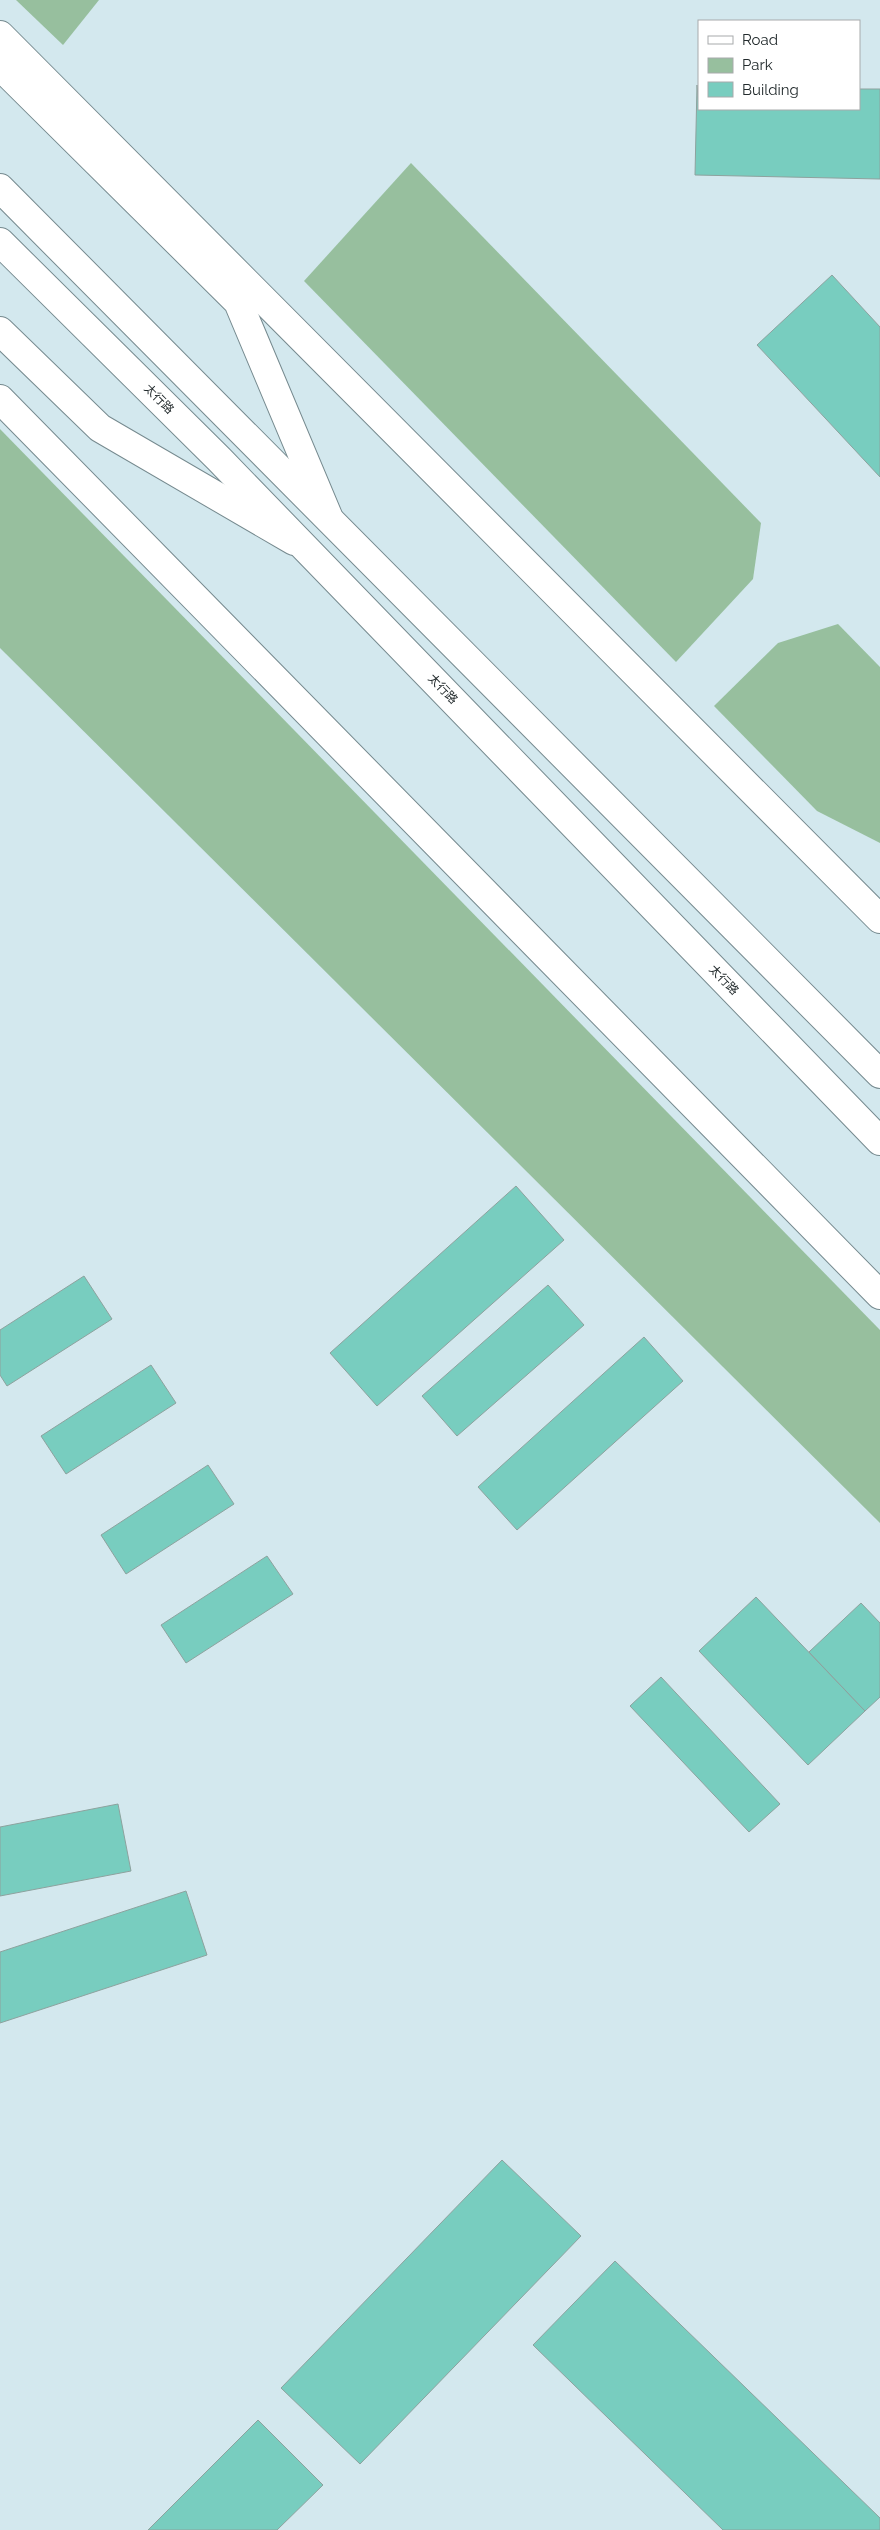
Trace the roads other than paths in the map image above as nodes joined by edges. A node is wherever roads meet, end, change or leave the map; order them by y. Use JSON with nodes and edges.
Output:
{"nodes":[{"id":1,"x":0,"y":34,"type":"edge"},
{"id":2,"x":0,"y":66,"type":"edge"},
{"id":3,"x":0,"y":188,"type":"edge"},
{"id":4,"x":0,"y":242,"type":"edge"},
{"id":5,"x":0,"y":331,"type":"edge"},
{"id":6,"x":0,"y":399,"type":"edge"},
{"id":7,"x":328,"y":516,"type":"junction"},
{"id":8,"x":308,"y":550,"type":"junction"},
{"id":9,"x":880,"y":919,"type":"edge"},
{"id":10,"x":880,"y":1074,"type":"edge"},
{"id":11,"x":880,"y":1141,"type":"edge"},
{"id":12,"x":880,"y":1295,"type":"edge"}],
"edges":[{"from":1,"to":9,"type":"main road"},
{"from":2,"to":7,"type":"main road"},
{"from":3,"to":7,"type":"main road"},
{"from":4,"to":8,"type":"main road","name":"太行路"},
{"from":5,"to":8,"type":"main road"},
{"from":6,"to":12,"type":"main road"},
{"from":7,"to":10,"type":"main road"},
{"from":8,"to":11,"type":"main road","name":"太行路"}]}
